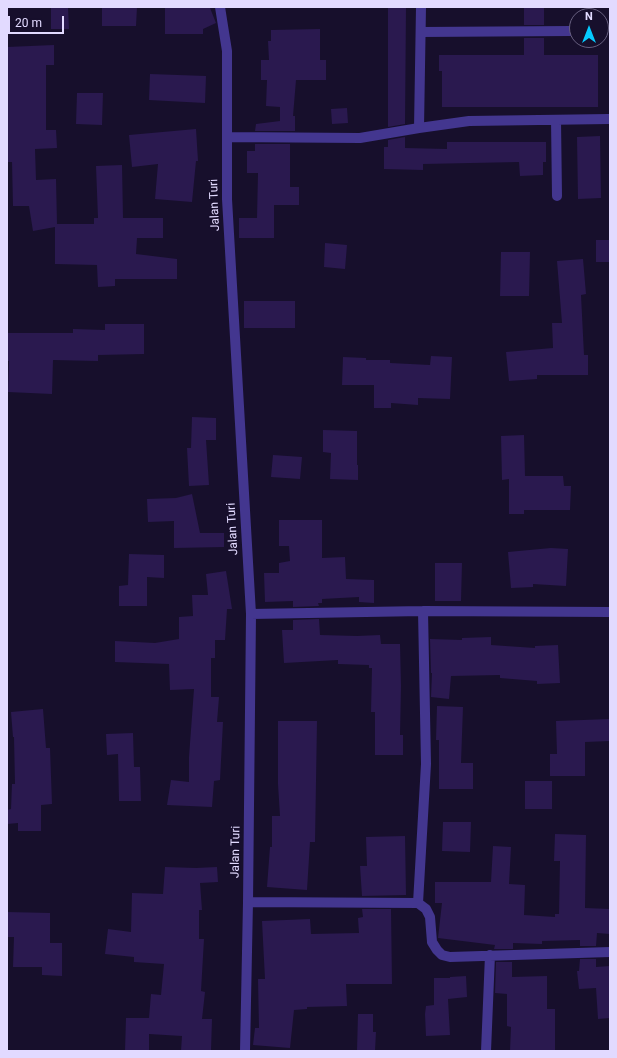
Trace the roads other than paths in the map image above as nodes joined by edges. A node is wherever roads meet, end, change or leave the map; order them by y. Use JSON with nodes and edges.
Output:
{"nodes":[{"id":1,"x":220,"y":7,"type":"edge"},
{"id":2,"x":421,"y":7,"type":"edge"},
{"id":3,"x":569,"y":30,"type":"edge"},
{"id":4,"x":421,"y":32,"type":"junction"},
{"id":5,"x":609,"y":119,"type":"edge"},
{"id":6,"x":556,"y":120,"type":"junction"},
{"id":7,"x":419,"y":128,"type":"junction"},
{"id":8,"x":227,"y":137,"type":"junction"},
{"id":9,"x":558,"y":196,"type":"dead end"},
{"id":10,"x":423,"y":611,"type":"junction"},
{"id":11,"x":610,"y":612,"type":"edge"},
{"id":12,"x":251,"y":614,"type":"junction"},
{"id":13,"x":248,"y":902,"type":"junction"},
{"id":14,"x":418,"y":903,"type":"junction"},
{"id":15,"x":610,"y":952,"type":"edge"},
{"id":16,"x":490,"y":955,"type":"junction"},
{"id":17,"x":245,"y":1051,"type":"edge"},
{"id":18,"x":486,"y":1051,"type":"edge"}],
"edges":[{"from":1,"to":8,"type":"street","name":"Jalan Turi"},
{"from":2,"to":4,"type":"street"},
{"from":3,"to":4,"type":"street"},
{"from":4,"to":7,"type":"street"},
{"from":5,"to":6,"type":"street"},
{"from":6,"to":7,"type":"street"},
{"from":6,"to":9,"type":"street"},
{"from":7,"to":8,"type":"street"},
{"from":8,"to":12,"type":"street","name":"Jalan Turi"},
{"from":10,"to":11,"type":"street"},
{"from":10,"to":12,"type":"street"},
{"from":10,"to":14,"type":"street"},
{"from":12,"to":13,"type":"street","name":"Jalan Turi"},
{"from":13,"to":14,"type":"street"},
{"from":13,"to":17,"type":"street","name":"Jalan Turi"},
{"from":14,"to":16,"type":"street"},
{"from":15,"to":16,"type":"street"},
{"from":16,"to":18,"type":"street"}]}
